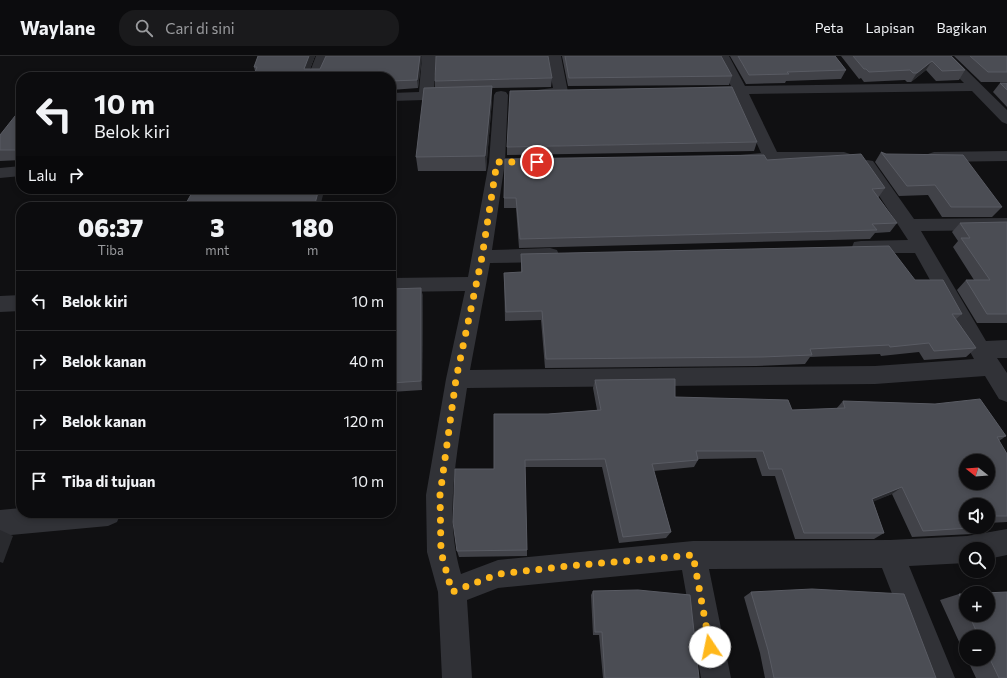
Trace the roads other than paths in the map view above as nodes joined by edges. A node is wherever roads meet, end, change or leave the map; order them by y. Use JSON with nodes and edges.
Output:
{"nodes":[{"id":1,"x":323,"y":56,"type":"edge"},
{"id":2,"x":429,"y":56,"type":"edge"},
{"id":3,"x":554,"y":56,"type":"edge"},
{"id":4,"x":722,"y":56,"type":"edge"},
{"id":5,"x":944,"y":56,"type":"edge"},
{"id":6,"x":317,"y":72,"type":"edge"},
{"id":7,"x":846,"y":75,"type":"edge"},
{"id":8,"x":856,"y":87,"type":"junction"},
{"id":9,"x":976,"y":87,"type":"junction"},
{"id":10,"x":992,"y":87,"type":"edge"},
{"id":11,"x":693,"y":90,"type":"edge"},
{"id":12,"x":740,"y":90,"type":"junction"},
{"id":13,"x":561,"y":92,"type":"junction"},
{"id":14,"x":577,"y":92,"type":"edge"},
{"id":15,"x":464,"y":96,"type":"edge"},
{"id":16,"x":396,"y":97,"type":"edge"},
{"id":17,"x":426,"y":97,"type":"junction"},
{"id":18,"x":1007,"y":119,"type":"edge"},
{"id":19,"x":915,"y":156,"type":"edge"},
{"id":20,"x":1007,"y":156,"type":"edge"},
{"id":21,"x":771,"y":158,"type":"junction"},
{"id":22,"x":718,"y":159,"type":"edge"},
{"id":23,"x":16,"y":171,"type":"edge"},
{"id":24,"x":0,"y":173,"type":"edge"},
{"id":25,"x":1007,"y":224,"type":"edge"},
{"id":26,"x":909,"y":225,"type":"junction"},
{"id":27,"x":920,"y":246,"type":"junction"},
{"id":28,"x":840,"y":248,"type":"edge"},
{"id":29,"x":569,"y":255,"type":"edge"},
{"id":30,"x":482,"y":257,"type":"junction"},
{"id":31,"x":475,"y":284,"type":"junction"},
{"id":32,"x":396,"y":285,"type":"edge"},
{"id":33,"x":16,"y":303,"type":"edge"},
{"id":34,"x":0,"y":304,"type":"edge"},
{"id":35,"x":1007,"y":350,"type":"edge"},
{"id":36,"x":986,"y":359,"type":"junction"},
{"id":37,"x":456,"y":379,"type":"junction"},
{"id":38,"x":1007,"y":392,"type":"edge"},
{"id":39,"x":54,"y":518,"type":"edge"},
{"id":40,"x":0,"y":523,"type":"edge"},
{"id":41,"x":1007,"y":542,"type":"edge"},
{"id":42,"x":995,"y":544,"type":"edge"},
{"id":43,"x":959,"y":550,"type":"edge"},
{"id":44,"x":890,"y":554,"type":"junction"},
{"id":45,"x":693,"y":555,"type":"junction"},
{"id":46,"x":452,"y":592,"type":"junction"},
{"id":47,"x":457,"y":678,"type":"edge"},
{"id":48,"x":716,"y":678,"type":"edge"},
{"id":49,"x":940,"y":678,"type":"edge"}],
"edges":[{"from":1,"to":6,"type":"street"},
{"from":2,"to":17,"type":"street"},
{"from":3,"to":13,"type":"street"},
{"from":4,"to":12,"type":"street"},
{"from":5,"to":9,"type":"street"},
{"from":7,"to":8,"type":"street"},
{"from":8,"to":9,"type":"street"},
{"from":8,"to":12,"type":"street"},
{"from":9,"to":10,"type":"street"},
{"from":9,"to":18,"type":"street"},
{"from":11,"to":12,"type":"street"},
{"from":12,"to":21,"type":"street"},
{"from":13,"to":14,"type":"street"},
{"from":13,"to":30,"type":"street"},
{"from":15,"to":17,"type":"street"},
{"from":16,"to":17,"type":"street"},
{"from":19,"to":20,"type":"street"},
{"from":21,"to":22,"type":"street"},
{"from":21,"to":26,"type":"street"},
{"from":23,"to":24,"type":"street"},
{"from":25,"to":26,"type":"street"},
{"from":26,"to":27,"type":"street"},
{"from":27,"to":28,"type":"street"},
{"from":27,"to":36,"type":"street"},
{"from":29,"to":30,"type":"street"},
{"from":30,"to":31,"type":"street"},
{"from":31,"to":32,"type":"street"},
{"from":31,"to":37,"type":"street"},
{"from":33,"to":34,"type":"street"},
{"from":35,"to":36,"type":"street"},
{"from":36,"to":37,"type":"street"},
{"from":36,"to":38,"type":"street"},
{"from":37,"to":46,"type":"street"},
{"from":39,"to":40,"type":"street"},
{"from":41,"to":42,"type":"street"},
{"from":43,"to":44,"type":"street"},
{"from":44,"to":45,"type":"street"},
{"from":44,"to":49,"type":"street"},
{"from":45,"to":46,"type":"street"},
{"from":45,"to":48,"type":"street"},
{"from":46,"to":47,"type":"street"}]}
